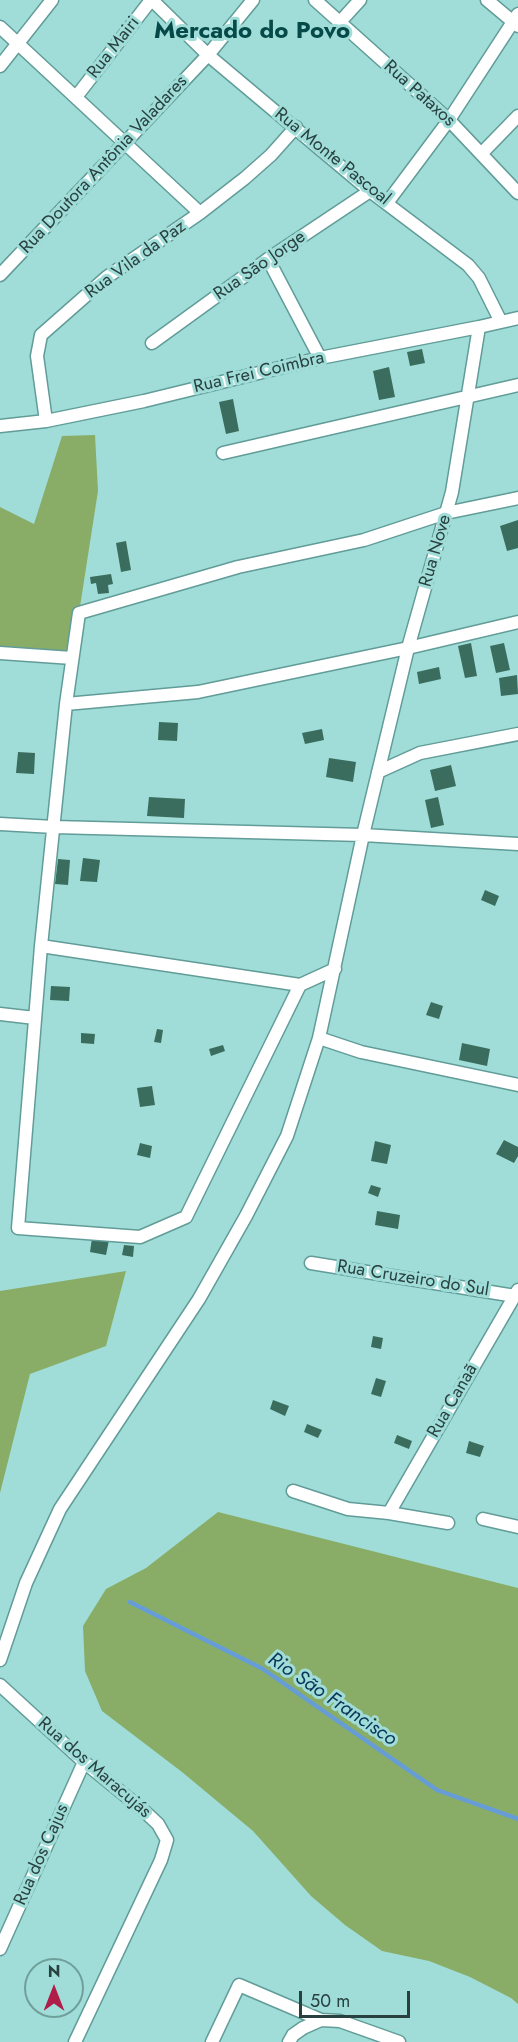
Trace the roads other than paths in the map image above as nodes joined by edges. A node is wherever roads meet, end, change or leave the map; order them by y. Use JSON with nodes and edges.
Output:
{"nodes":[{"id":1,"x":52,"y":0,"type":"edge"},
{"id":2,"x":152,"y":0,"type":"edge"},
{"id":3,"x":253,"y":0,"type":"edge"},
{"id":4,"x":315,"y":0,"type":"edge"},
{"id":5,"x":360,"y":0,"type":"edge"},
{"id":6,"x":487,"y":0,"type":"edge"},
{"id":7,"x":516,"y":21,"type":"edge"},
{"id":8,"x":339,"y":23,"type":"junction"},
{"id":9,"x":0,"y":27,"type":"edge"},
{"id":10,"x":18,"y":42,"type":"junction"},
{"id":11,"x":208,"y":55,"type":"junction"},
{"id":12,"x":0,"y":66,"type":"edge"},
{"id":13,"x":76,"y":97,"type":"junction"},
{"id":14,"x":518,"y":116,"type":"edge"},
{"id":15,"x":449,"y":120,"type":"junction"},
{"id":16,"x":296,"y":127,"type":"junction"},
{"id":17,"x":126,"y":143,"type":"junction"},
{"id":18,"x":481,"y":154,"type":"junction"},
{"id":19,"x":370,"y":190,"type":"junction"},
{"id":20,"x":518,"y":193,"type":"edge"},
{"id":21,"x":387,"y":203,"type":"junction"},
{"id":22,"x":200,"y":213,"type":"junction"},
{"id":23,"x":268,"y":259,"type":"junction"},
{"id":24,"x":0,"y":275,"type":"edge"},
{"id":25,"x":518,"y":318,"type":"edge"},
{"id":26,"x":501,"y":322,"type":"junction"},
{"id":27,"x":479,"y":327,"type":"junction"},
{"id":28,"x":152,"y":343,"type":"dead end"},
{"id":29,"x":320,"y":358,"type":"junction"},
{"id":30,"x":518,"y":385,"type":"edge"},
{"id":31,"x":468,"y":395,"type":"junction"},
{"id":32,"x":46,"y":421,"type":"junction"},
{"id":33,"x":0,"y":426,"type":"edge"},
{"id":34,"x":223,"y":453,"type":"dead end"},
{"id":35,"x":518,"y":498,"type":"edge"},
{"id":36,"x":446,"y":513,"type":"junction"},
{"id":37,"x":518,"y":622,"type":"edge"},
{"id":38,"x":408,"y":648,"type":"junction"},
{"id":39,"x":0,"y":653,"type":"edge"},
{"id":40,"x":72,"y":658,"type":"junction"},
{"id":41,"x":66,"y":704,"type":"junction"},
{"id":42,"x":518,"y":734,"type":"edge"},
{"id":43,"x":378,"y":772,"type":"junction"},
{"id":44,"x":0,"y":824,"type":"edge"},
{"id":45,"x":54,"y":827,"type":"junction"},
{"id":46,"x":363,"y":835,"type":"junction"},
{"id":47,"x":518,"y":844,"type":"edge"},
{"id":48,"x":42,"y":946,"type":"junction"},
{"id":49,"x":334,"y":969,"type":"junction"},
{"id":50,"x":300,"y":985,"type":"junction"},
{"id":51,"x":0,"y":1014,"type":"edge"},
{"id":52,"x":35,"y":1018,"type":"junction"},
{"id":53,"x":319,"y":1038,"type":"junction"},
{"id":54,"x":518,"y":1085,"type":"edge"},
{"id":55,"x":311,"y":1263,"type":"dead end"},
{"id":56,"x":516,"y":1293,"type":"edge"},
{"id":57,"x":293,"y":1491,"type":"dead end"},
{"id":58,"x":389,"y":1512,"type":"junction"},
{"id":59,"x":483,"y":1519,"type":"dead end"},
{"id":60,"x":448,"y":1523,"type":"dead end"},
{"id":61,"x":518,"y":1527,"type":"edge"},
{"id":62,"x":0,"y":1660,"type":"edge"},
{"id":63,"x":0,"y":1685,"type":"edge"},
{"id":64,"x":84,"y":1762,"type":"junction"},
{"id":65,"x":0,"y":1949,"type":"edge"},
{"id":66,"x":321,"y":2020,"type":"junction"},
{"id":67,"x":75,"y":2042,"type":"edge"},
{"id":68,"x":212,"y":2042,"type":"edge"},
{"id":69,"x":289,"y":2042,"type":"edge"},
{"id":70,"x":399,"y":2042,"type":"edge"}],
"edges":[{"from":1,"to":10,"type":"street"},
{"from":2,"to":11,"type":"street","name":"Rua Monte Pascoal"},
{"from":2,"to":13,"type":"street","name":"Rua Mairi"},
{"from":3,"to":11,"type":"street","name":"Rua Doutora Antônia Valadares"},
{"from":4,"to":8,"type":"street","name":"Rua Pataxos"},
{"from":5,"to":8,"type":"street"},
{"from":6,"to":7,"type":"street"},
{"from":7,"to":15,"type":"street"},
{"from":8,"to":15,"type":"street","name":"Rua Pataxos"},
{"from":9,"to":10,"type":"street"},
{"from":10,"to":12,"type":"street"},
{"from":10,"to":13,"type":"street"},
{"from":11,"to":16,"type":"street","name":"Rua Monte Pascoal"},
{"from":11,"to":17,"type":"street","name":"Rua Doutora Antônia Valadares"},
{"from":13,"to":17,"type":"street"},
{"from":14,"to":18,"type":"street"},
{"from":15,"to":18,"type":"street","name":"Rua Pataxos"},
{"from":15,"to":21,"type":"street"},
{"from":16,"to":19,"type":"street","name":"Rua Monte Pascoal"},
{"from":16,"to":22,"type":"street","name":"Rua Vila da Paz"},
{"from":17,"to":22,"type":"street"},
{"from":17,"to":24,"type":"street","name":"Rua Doutora Antônia Valadares"},
{"from":18,"to":20,"type":"street","name":"Rua Pataxos"},
{"from":19,"to":21,"type":"street","name":"Rua Monte Pascoal"},
{"from":19,"to":23,"type":"street","name":"Rua São Jorge"},
{"from":21,"to":26,"type":"street","name":"Rua Monte Pascoal"},
{"from":22,"to":32,"type":"street","name":"Rua Vila da Paz"},
{"from":23,"to":28,"type":"street","name":"Rua São Jorge"},
{"from":23,"to":29,"type":"street"},
{"from":25,"to":26,"type":"street","name":"Rua Frei Coimbra"},
{"from":26,"to":27,"type":"street","name":"Rua Frei Coimbra"},
{"from":27,"to":29,"type":"street","name":"Rua Frei Coimbra"},
{"from":27,"to":31,"type":"street","name":"Rua Nove"},
{"from":29,"to":32,"type":"street","name":"Rua Frei Coimbra"},
{"from":30,"to":31,"type":"street"},
{"from":31,"to":34,"type":"street"},
{"from":31,"to":36,"type":"street","name":"Rua Nove"},
{"from":32,"to":33,"type":"street","name":"Rua Frei Coimbra"},
{"from":35,"to":36,"type":"street"},
{"from":36,"to":38,"type":"street","name":"Rua Nove"},
{"from":36,"to":40,"type":"street"},
{"from":37,"to":38,"type":"street"},
{"from":38,"to":41,"type":"street"},
{"from":38,"to":43,"type":"street","name":"Rua Nove"},
{"from":39,"to":40,"type":"street"},
{"from":40,"to":41,"type":"street"},
{"from":41,"to":45,"type":"street"},
{"from":42,"to":43,"type":"street"},
{"from":43,"to":46,"type":"street","name":"Rua Nove"},
{"from":44,"to":45,"type":"street"},
{"from":45,"to":46,"type":"street"},
{"from":45,"to":48,"type":"street"},
{"from":46,"to":47,"type":"street"},
{"from":46,"to":49,"type":"street","name":"Rua Nove"},
{"from":48,"to":50,"type":"street"},
{"from":48,"to":52,"type":"street"},
{"from":49,"to":50,"type":"street"},
{"from":49,"to":53,"type":"street","name":"Rua Nove"},
{"from":50,"to":52,"type":"street"},
{"from":51,"to":52,"type":"street"},
{"from":53,"to":54,"type":"street"},
{"from":53,"to":62,"type":"street","name":"Rua Nove"},
{"from":55,"to":56,"type":"street","name":"Rua Cruzeiro do Sul"},
{"from":56,"to":58,"type":"street","name":"Rua Canaã"},
{"from":57,"to":58,"type":"street"},
{"from":58,"to":60,"type":"street"},
{"from":59,"to":61,"type":"street"},
{"from":63,"to":64,"type":"street","name":"Rua dos Maracujás"},
{"from":64,"to":65,"type":"street","name":"Rua dos Cajus"},
{"from":64,"to":67,"type":"street","name":"Rua dos Maracujás"},
{"from":66,"to":68,"type":"street"},
{"from":66,"to":69,"type":"street"},
{"from":66,"to":70,"type":"street"}]}
